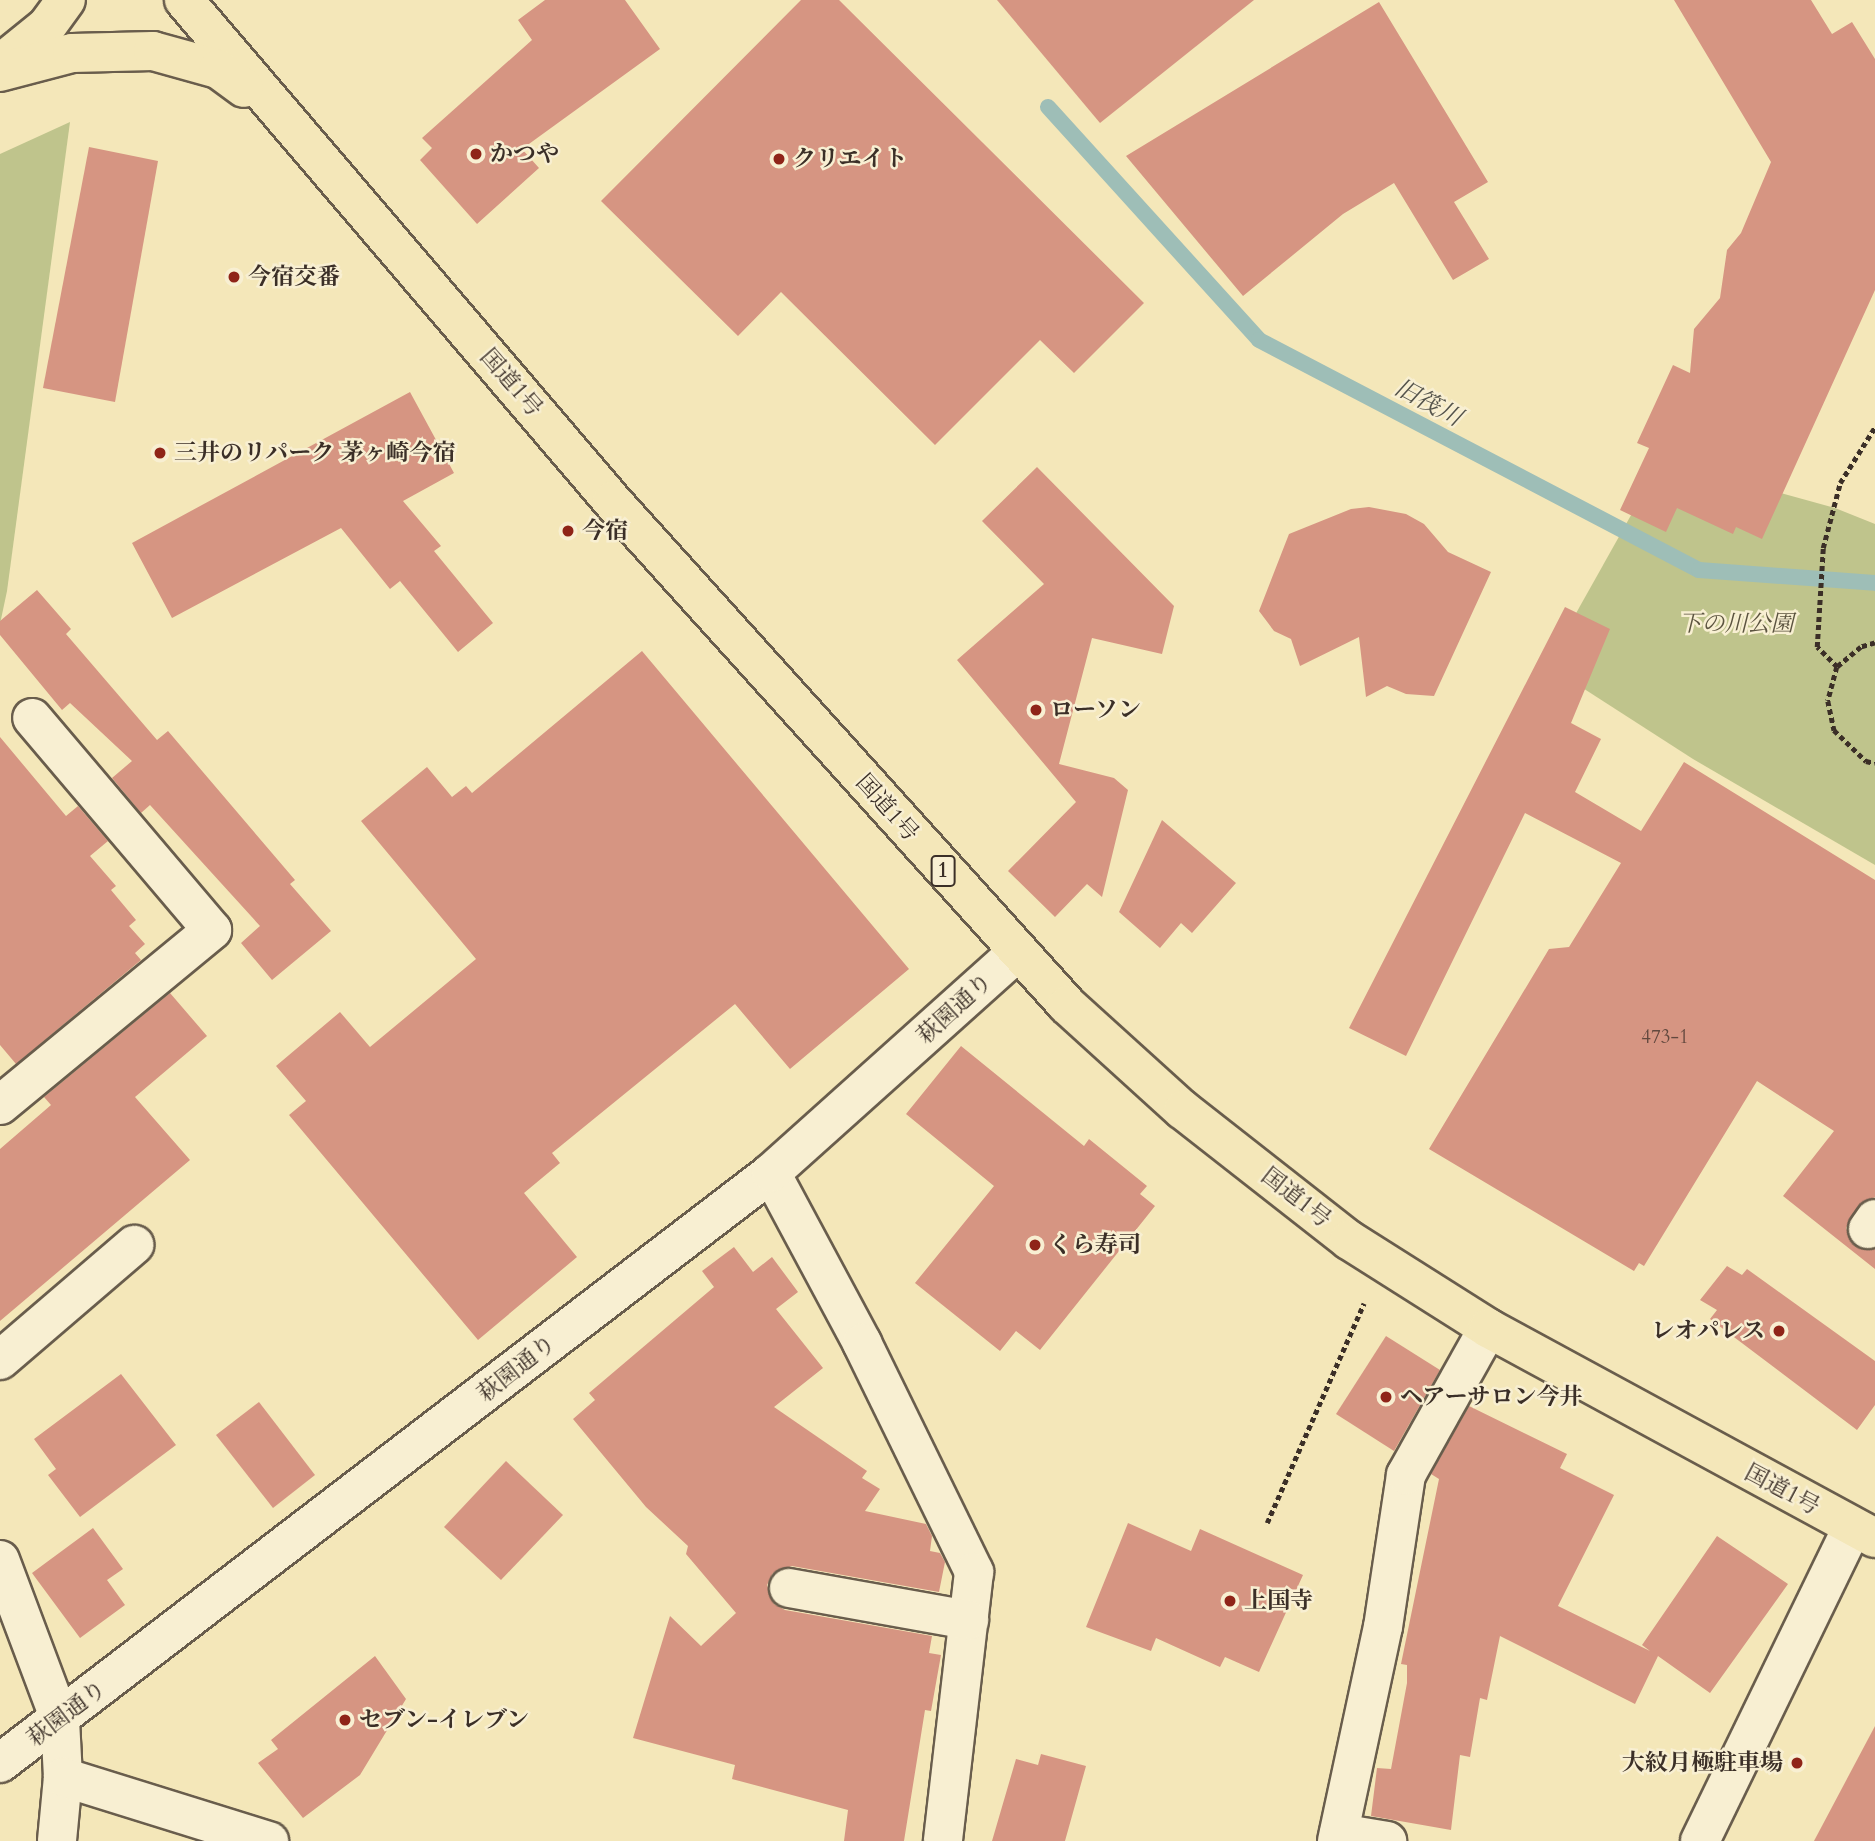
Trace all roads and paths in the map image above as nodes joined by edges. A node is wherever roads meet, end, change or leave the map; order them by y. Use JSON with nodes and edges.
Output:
{"nodes":[{"id":1,"x":66,"y":0,"type":"edge"},
{"id":2,"x":184,"y":0,"type":"edge"},
{"id":3,"x":0,"y":64,"type":"edge"},
{"id":4,"x":0,"y":72,"type":"edge"},
{"id":5,"x":284,"y":119,"type":"junction"},
{"id":6,"x":1875,"y":427,"type":"edge"},
{"id":7,"x":1875,"y":643,"type":"edge"},
{"id":8,"x":1837,"y":667,"type":"junction"},
{"id":9,"x":32,"y":718,"type":"dead end"},
{"id":10,"x":1875,"y":763,"type":"edge"},
{"id":11,"x":1016,"y":953,"type":"junction"},
{"id":12,"x":0,"y":1105,"type":"edge"},
{"id":13,"x":771,"y":1173,"type":"junction"},
{"id":14,"x":134,"y":1245,"type":"dead end"},
{"id":15,"x":1366,"y":1297,"type":"dead end"},
{"id":16,"x":1488,"y":1328,"type":"junction"},
{"id":17,"x":0,"y":1360,"type":"edge"},
{"id":18,"x":1267,"y":1524,"type":"dead end"},
{"id":19,"x":1863,"y":1533,"type":"edge"},
{"id":20,"x":0,"y":1560,"type":"edge"},
{"id":21,"x":789,"y":1588,"type":"dead end"},
{"id":22,"x":970,"y":1620,"type":"junction"},
{"id":23,"x":60,"y":1720,"type":"junction"},
{"id":24,"x":0,"y":1763,"type":"edge"},
{"id":25,"x":64,"y":1777,"type":"junction"},
{"id":26,"x":1338,"y":1837,"type":"edge"},
{"id":27,"x":57,"y":1841,"type":"edge"},
{"id":28,"x":269,"y":1841,"type":"edge"},
{"id":29,"x":943,"y":1841,"type":"edge"},
{"id":30,"x":1387,"y":1841,"type":"edge"},
{"id":31,"x":1700,"y":1841,"type":"edge"}],
"edges":[{"from":1,"to":3,"type":"highway"},
{"from":2,"to":5,"type":"highway","name":"国道1号","number":"1"},
{"from":4,"to":5,"type":"highway"},
{"from":5,"to":11,"type":"highway","name":"国道1号","number":"1"},
{"from":6,"to":8,"type":"path"},
{"from":7,"to":8,"type":"path"},
{"from":8,"to":10,"type":"path"},
{"from":9,"to":12,"type":"street"},
{"from":11,"to":13,"type":"street","name":"萩園通り"},
{"from":11,"to":16,"type":"highway","name":"国道1号","number":"1"},
{"from":13,"to":22,"type":"street"},
{"from":13,"to":23,"type":"street","name":"萩園通り"},
{"from":14,"to":17,"type":"street"},
{"from":15,"to":18,"type":"path"},
{"from":16,"to":19,"type":"highway","name":"国道1号","number":"1"},
{"from":16,"to":26,"type":"street"},
{"from":19,"to":31,"type":"street"},
{"from":20,"to":23,"type":"street"},
{"from":21,"to":22,"type":"street"},
{"from":22,"to":29,"type":"street"},
{"from":23,"to":24,"type":"street","name":"萩園通り"},
{"from":23,"to":25,"type":"street"},
{"from":25,"to":27,"type":"street"},
{"from":25,"to":28,"type":"street"},
{"from":26,"to":30,"type":"street"}]}
